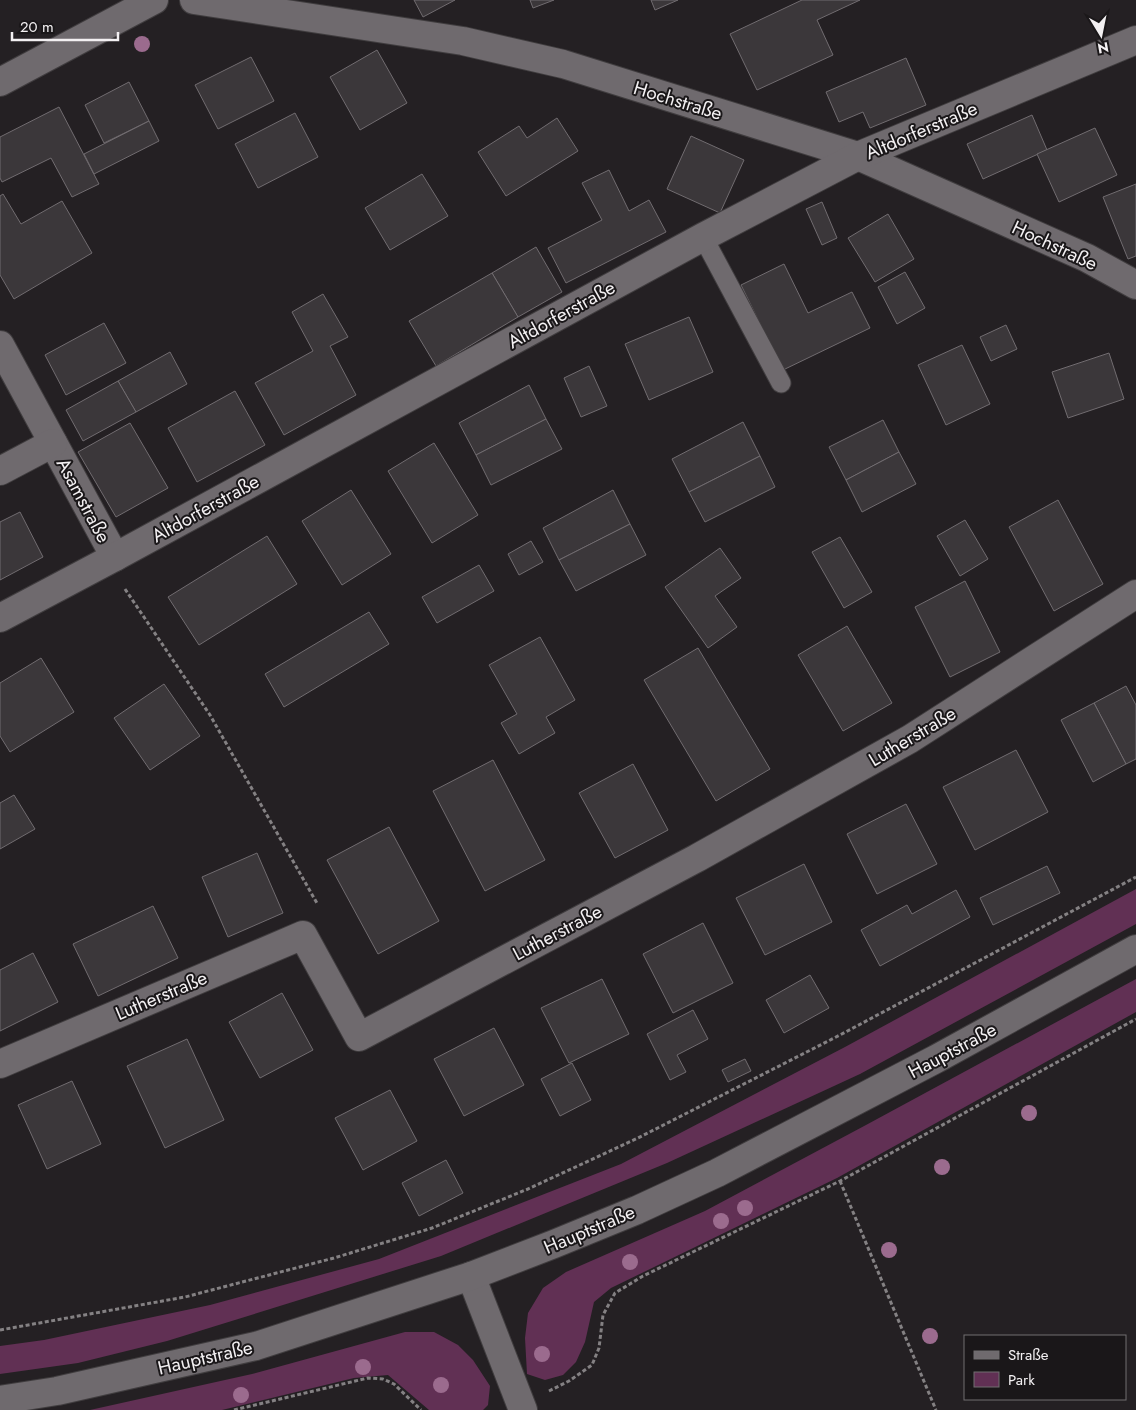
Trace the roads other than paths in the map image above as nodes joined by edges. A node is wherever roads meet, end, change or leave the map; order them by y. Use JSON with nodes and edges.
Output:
{"nodes":[{"id":1,"x":154,"y":0,"type":"edge"},
{"id":2,"x":194,"y":0,"type":"edge"},
{"id":3,"x":1136,"y":40,"type":"edge"},
{"id":4,"x":0,"y":82,"type":"edge"},
{"id":5,"x":858,"y":156,"type":"junction"},
{"id":6,"x":703,"y":237,"type":"junction"},
{"id":7,"x":1136,"y":285,"type":"edge"},
{"id":8,"x":0,"y":345,"type":"edge"},
{"id":9,"x":781,"y":383,"type":"dead end"},
{"id":10,"x":53,"y":443,"type":"junction"},
{"id":11,"x":0,"y":470,"type":"edge"},
{"id":12,"x":111,"y":560,"type":"junction"},
{"id":13,"x":1136,"y":594,"type":"edge"},
{"id":14,"x":0,"y":618,"type":"edge"},
{"id":15,"x":1136,"y":950,"type":"edge"},
{"id":16,"x":0,"y":1064,"type":"edge"},
{"id":17,"x":471,"y":1276,"type":"junction"},
{"id":18,"x":0,"y":1400,"type":"edge"},
{"id":19,"x":522,"y":1407,"type":"edge"}],
"edges":[{"from":1,"to":4,"type":"street"},
{"from":2,"to":5,"type":"street","name":"Hochstraße"},
{"from":3,"to":5,"type":"street","name":"Altdorferstraße"},
{"from":5,"to":6,"type":"street","name":"Altdorferstraße"},
{"from":5,"to":7,"type":"street","name":"Hochstraße"},
{"from":6,"to":9,"type":"lane"},
{"from":6,"to":12,"type":"street","name":"Altdorferstraße"},
{"from":8,"to":10,"type":"street","name":"Asamstraße"},
{"from":10,"to":11,"type":"street","name":"Asamstraße"},
{"from":10,"to":12,"type":"street","name":"Asamstraße"},
{"from":12,"to":14,"type":"street","name":"Altdorferstraße"},
{"from":13,"to":16,"type":"street","name":"Lutherstraße"},
{"from":15,"to":17,"type":"street","name":"Hauptstraße"},
{"from":17,"to":18,"type":"street","name":"Hauptstraße"},
{"from":17,"to":19,"type":"street"}]}
